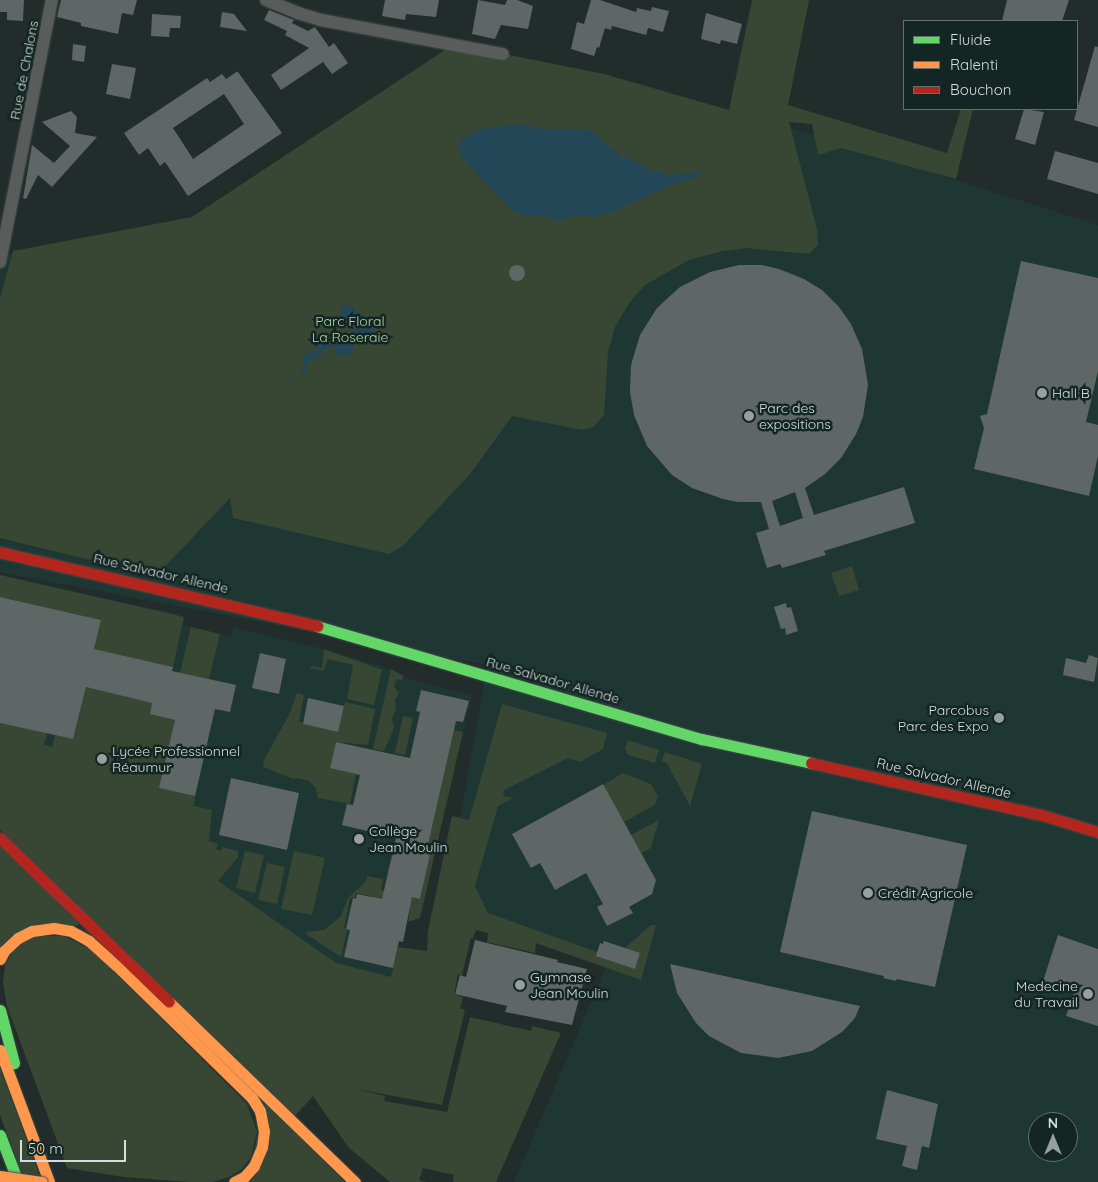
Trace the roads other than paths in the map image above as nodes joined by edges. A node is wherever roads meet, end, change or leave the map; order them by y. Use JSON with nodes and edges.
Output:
{"nodes":[{"id":1,"x":52,"y":0,"type":"edge"},
{"id":2,"x":266,"y":0,"type":"edge"},
{"id":3,"x":503,"y":54,"type":"dead end"},
{"id":4,"x":0,"y":262,"type":"edge"},
{"id":5,"x":0,"y":552,"type":"edge"},
{"id":6,"x":1098,"y":832,"type":"edge"},
{"id":7,"x":0,"y":838,"type":"edge"},
{"id":8,"x":0,"y":958,"type":"edge"},
{"id":9,"x":0,"y":1010,"type":"edge"},
{"id":10,"x":0,"y":1050,"type":"edge"},
{"id":11,"x":29,"y":1128,"type":"junction"},
{"id":12,"x":0,"y":1135,"type":"edge"},
{"id":13,"x":0,"y":1176,"type":"edge"},
{"id":14,"x":18,"y":1182,"type":"edge"},
{"id":15,"x":42,"y":1182,"type":"edge"},
{"id":16,"x":49,"y":1182,"type":"edge"},
{"id":17,"x":234,"y":1182,"type":"edge"},
{"id":18,"x":355,"y":1182,"type":"edge"}],
"edges":[{"from":1,"to":4,"type":"street","name":"Rue de Chalons"},
{"from":2,"to":3,"type":"street"},
{"from":5,"to":6,"type":"main road","name":"Rue Salvador Allende"},
{"from":7,"to":18,"type":"main road"},
{"from":8,"to":17,"type":"main road"},
{"from":9,"to":11,"type":"main road"},
{"from":10,"to":11,"type":"main road"},
{"from":11,"to":16,"type":"main road"},
{"from":12,"to":14,"type":"main road"},
{"from":13,"to":15,"type":"main road","bridge":true}]}
